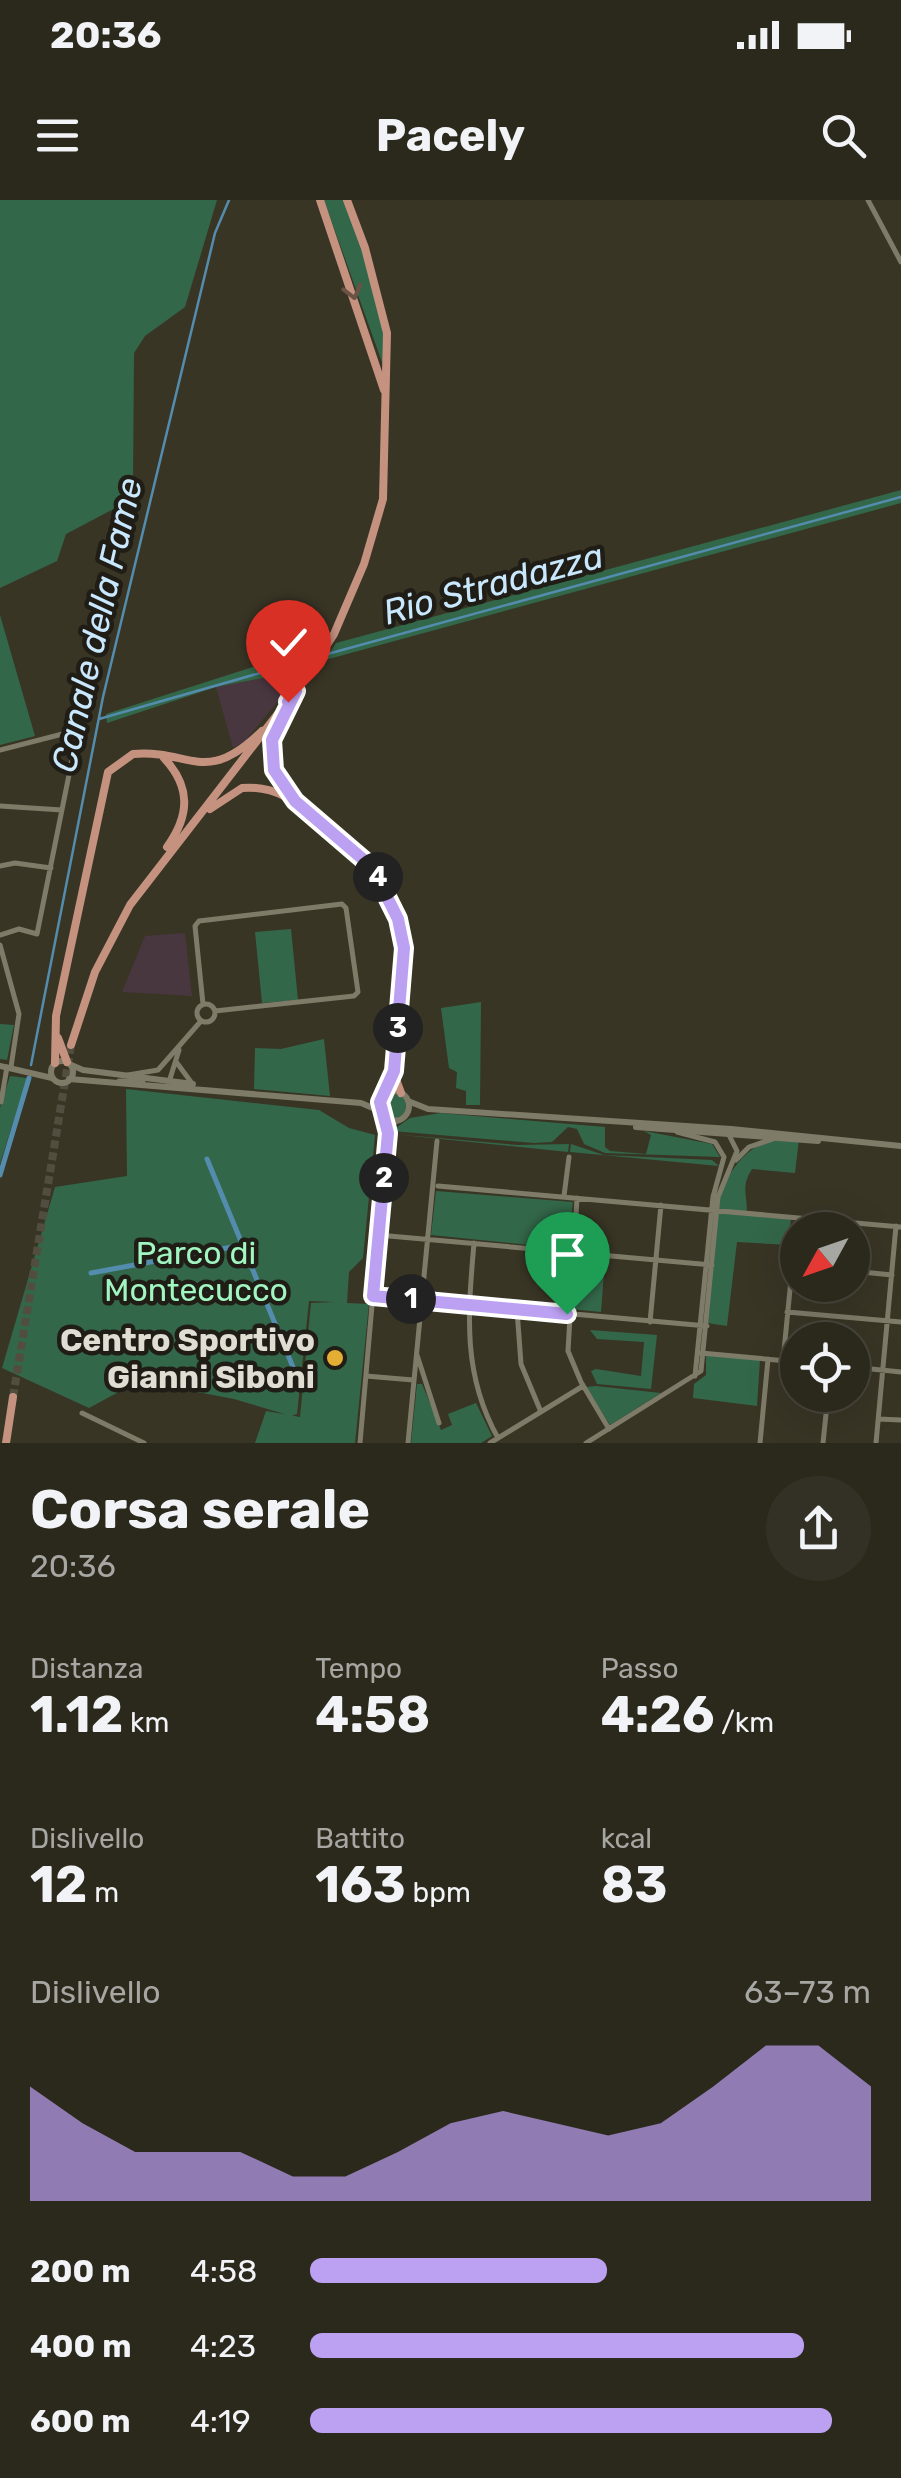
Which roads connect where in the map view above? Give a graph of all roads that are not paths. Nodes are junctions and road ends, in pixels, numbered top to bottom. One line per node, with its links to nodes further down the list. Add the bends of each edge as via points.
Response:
1 (320, 200): 5 (main road, one-way to 5)
2 (347, 200): 5 (main road, via 384,314)
3 (868, 200): 4 (street)
4 (901, 262)
5 (386, 410): 6 (main road, via 383,499 364,564 334,634)
6 (296, 691): 7 (main road); 10 (main road, via 271,750 277,778)
7 (282, 710): 9 (main road, via 225,758); 13 (main road)
8 (0, 750): 12 (street, via 78,730)
9 (164, 758): 16 (main road, via 182,780 186,806 178,832); 22 (main road, via 134,754 108,772)
10 (295, 801): 13 (main road, via 268,788 242,788); 30 (main road, via 372,867 398,919 404,965)
11 (0, 806): 12 (street)
12 (62, 810): 15 (street)
13 (179, 840): 16 (main road)
14 (0, 866): 15 (street)
15 (51, 868): 17 (street, via 37,934)
16 (141, 889): 24 (main road, via 95,972)
17 (0, 935)
18 (0, 945): 28 (street, via 19,1014)
19 (203, 1004): 20 (street); 20 (street, via 198,921 346,908 354,996); 21 (street, via 196,1012)
20 (215, 1011): 21 (street, via 210,1022)
21 (201, 1021): 23 (street)
22 (56, 1032): 26 (main road); 27 (main road)
23 (182, 1043): 25 (street); 31 (street, via 158,1070)
24 (71, 1045)
25 (176, 1060): 34 (street); 36 (street)
26 (68, 1063): 27 (main road); 31 (main road); 33 (main road)
27 (55, 1064): 29 (main road); 32 (main road)
28 (6, 1067): 29 (main road); 40 (street)
29 (38, 1071): 32 (main road)
30 (394, 1071): 38 (main road); 39 (main road)
31 (126, 1076): 34 (main road)
32 (54, 1079): 33 (main road)
33 (69, 1080): 35 (main road)
34 (171, 1080): 35 (street); 36 (main road)
35 (118, 1081): 37 (main road)
36 (193, 1084): 37 (main road)
37 (228, 1090): 41 (main road)
38 (385, 1095): 39 (main road); 41 (main road); 43 (main road)
39 (404, 1097): 42 (main road); 44 (main road)
40 (1, 1102)
41 (360, 1103): 43 (main road)
42 (428, 1109): 44 (main road); 46 (main road)
43 (382, 1114): 45 (main road); 49 (street)
44 (405, 1115): 45 (main road)
45 (397, 1120): 49 (street)
46 (605, 1123): 47 (main road); 48 (main road)
47 (684, 1126): 50 (street); 53 (main road)
48 (669, 1130): 50 (main road); 61 (street, via 720,1147)
49 (388, 1133): 65 (street)
50 (731, 1135): 51 (main road); 56 (street, via 737,1151)
51 (786, 1138): 53 (main road); 56 (street, via 759,1142)
52 (438, 1142): 66 (street)
53 (876, 1144): 54 (main road)
54 (901, 1146)
55 (569, 1156): 58 (street)
56 (730, 1166): 61 (street)
57 (438, 1186): 58 (street)
58 (564, 1196): 59 (street)
59 (577, 1198): 60 (street); 68 (street)
60 (661, 1205): 61 (street); 69 (street)
61 (715, 1210): 62 (street); 70 (street)
62 (780, 1216)
63 (870, 1224): 64 (street)
64 (899, 1227): 72 (street)
65 (378, 1235): 66 (street); 73 (street)
66 (428, 1239): 67 (street); 74 (street)
67 (474, 1243): 68 (street); 76 (street)
68 (572, 1252): 69 (street); 79 (street)
69 (656, 1260): 70 (street); 81 (street)
70 (709, 1265): 84 (street)
71 (870, 1273): 72 (street)
72 (892, 1275): 80 (street)
73 (373, 1296): 74 (street); 92 (street)
74 (421, 1300): 76 (street); 85 (street)
75 (789, 1302): 78 (street)
76 (469, 1305): 77 (street); 103 (street, via 471,1370)
77 (517, 1309): 79 (street); 96 (street, via 520,1364)
78 (787, 1312): 80 (street); 82 (street)
79 (567, 1314): 81 (street); 94 (street, via 568,1351)
80 (887, 1321): 83 (street); 90 (street)
81 (650, 1322): 84 (street)
82 (786, 1322)
83 (901, 1322)
84 (703, 1326): 86 (street)
85 (416, 1352): 93 (street); 101 (street)
86 (701, 1353): 87 (street); 102 (street, via 702,1371 694,1378)
87 (768, 1359): 88 (street); 110 (street)
88 (780, 1360)
89 (870, 1369): 90 (street)
90 (884, 1370): 91 (street); 99 (street)
91 (901, 1372)
92 (366, 1376): 93 (street); 106 (street)
93 (413, 1380): 107 (street)
94 (583, 1386): 96 (street); 102 (street)
95 (13, 1397): 104 (main road)
96 (541, 1412): 103 (street)
97 (826, 1412): 111 (street)
98 (82, 1413): 105 (street)
99 (878, 1418): 100 (street); 112 (street)
100 (901, 1420)
101 (439, 1423)
102 (609, 1429): 109 (street)
103 (498, 1438): 108 (street)
104 (6, 1443)
105 (144, 1443)
106 (360, 1443)
107 (408, 1443)
108 (490, 1443)
109 (586, 1443)
110 (760, 1443)
111 (822, 1443)
112 (876, 1443)

